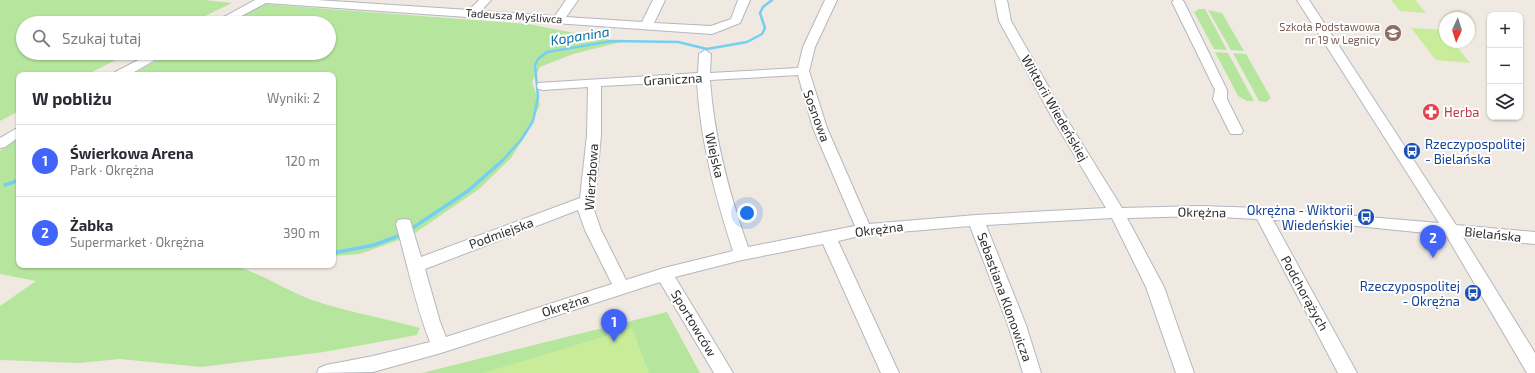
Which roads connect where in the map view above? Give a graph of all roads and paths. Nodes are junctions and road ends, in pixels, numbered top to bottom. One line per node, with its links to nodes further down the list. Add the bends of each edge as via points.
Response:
1 (265, 0): 11 (street, Tadeusza Myśliwca); 13 (street)
2 (393, 0): 11 (street)
3 (485, 0): 12 (street)
4 (572, 0): 14 (street)
5 (659, 0): 15 (street)
6 (744, 0): 15 (street, Tadeusza Myśliwca, via 736,21 712,30)
7 (831, 0): 18 (street, Sosnowa, via 809,48)
8 (1001, 0): 27 (street, Wiktorii Wiedeńskiej, via 1006,21 1061,121)
9 (1303, 0): 32 (street)
10 (1178, 2): 23 (street, via 1221,90 1220,99)
11 (384, 8): 12 (street, Tadeusza Myśliwca)
12 (474, 14): 14 (street, Tadeusza Myśliwca)
13 (233, 16)
14 (559, 19): 15 (street, Tadeusza Myśliwca)
15 (646, 26)
16 (705, 54): 20 (street, Wiejska)
17 (148, 60): 19 (street)
18 (803, 71): 20 (street, Graniczna); 31 (street, Sosnowa, via 820,128)
19 (125, 72)
20 (702, 77): 21 (street, Graniczna); 35 (street, Wiejska, via 710,136 729,215)
21 (595, 83): 22 (street, Graniczna); 26 (street, Wierzbowa, via 594,135)
22 (543, 86)
23 (1236, 131)
24 (16, 133): 25 (street)
25 (0, 144)
26 (587, 201): 36 (street, Podmiejska); 38 (street, Wierzbowa, via 586,210 593,230)
27 (1117, 212): 28 (street, Okrężna); 29 (street, Okrężna); 45 (street, Wiktorii Wiedeńskiej, via 1155,287)
28 (1261, 213): 32 (street, Okrężna); 46 (street, Podchorążych)
29 (976, 220): 31 (street, Okrężna); 44 (street, Sebastiana Klonowicza, via 1017,325)
30 (404, 224): 36 (street)
31 (864, 230): 33 (street, Okrężna)
32 (1450, 230): 34 (street, Bielańska); 40 (street)
33 (828, 236): 35 (street, Okrężna); 43 (street)
34 (1535, 238)
35 (742, 254): 37 (street, Okrężna)
36 (415, 266): 39 (street, via 430,322)
37 (664, 274): 38 (street, Okrężna); 42 (street, Sportowców)
38 (622, 286): 39 (street, Okrężna)
39 (441, 346): 41 (street, Okrężna)
40 (1535, 370)
41 (326, 373)
42 (724, 373)
43 (890, 373)
44 (1032, 373)
45 (1185, 373)
46 (1348, 373)

